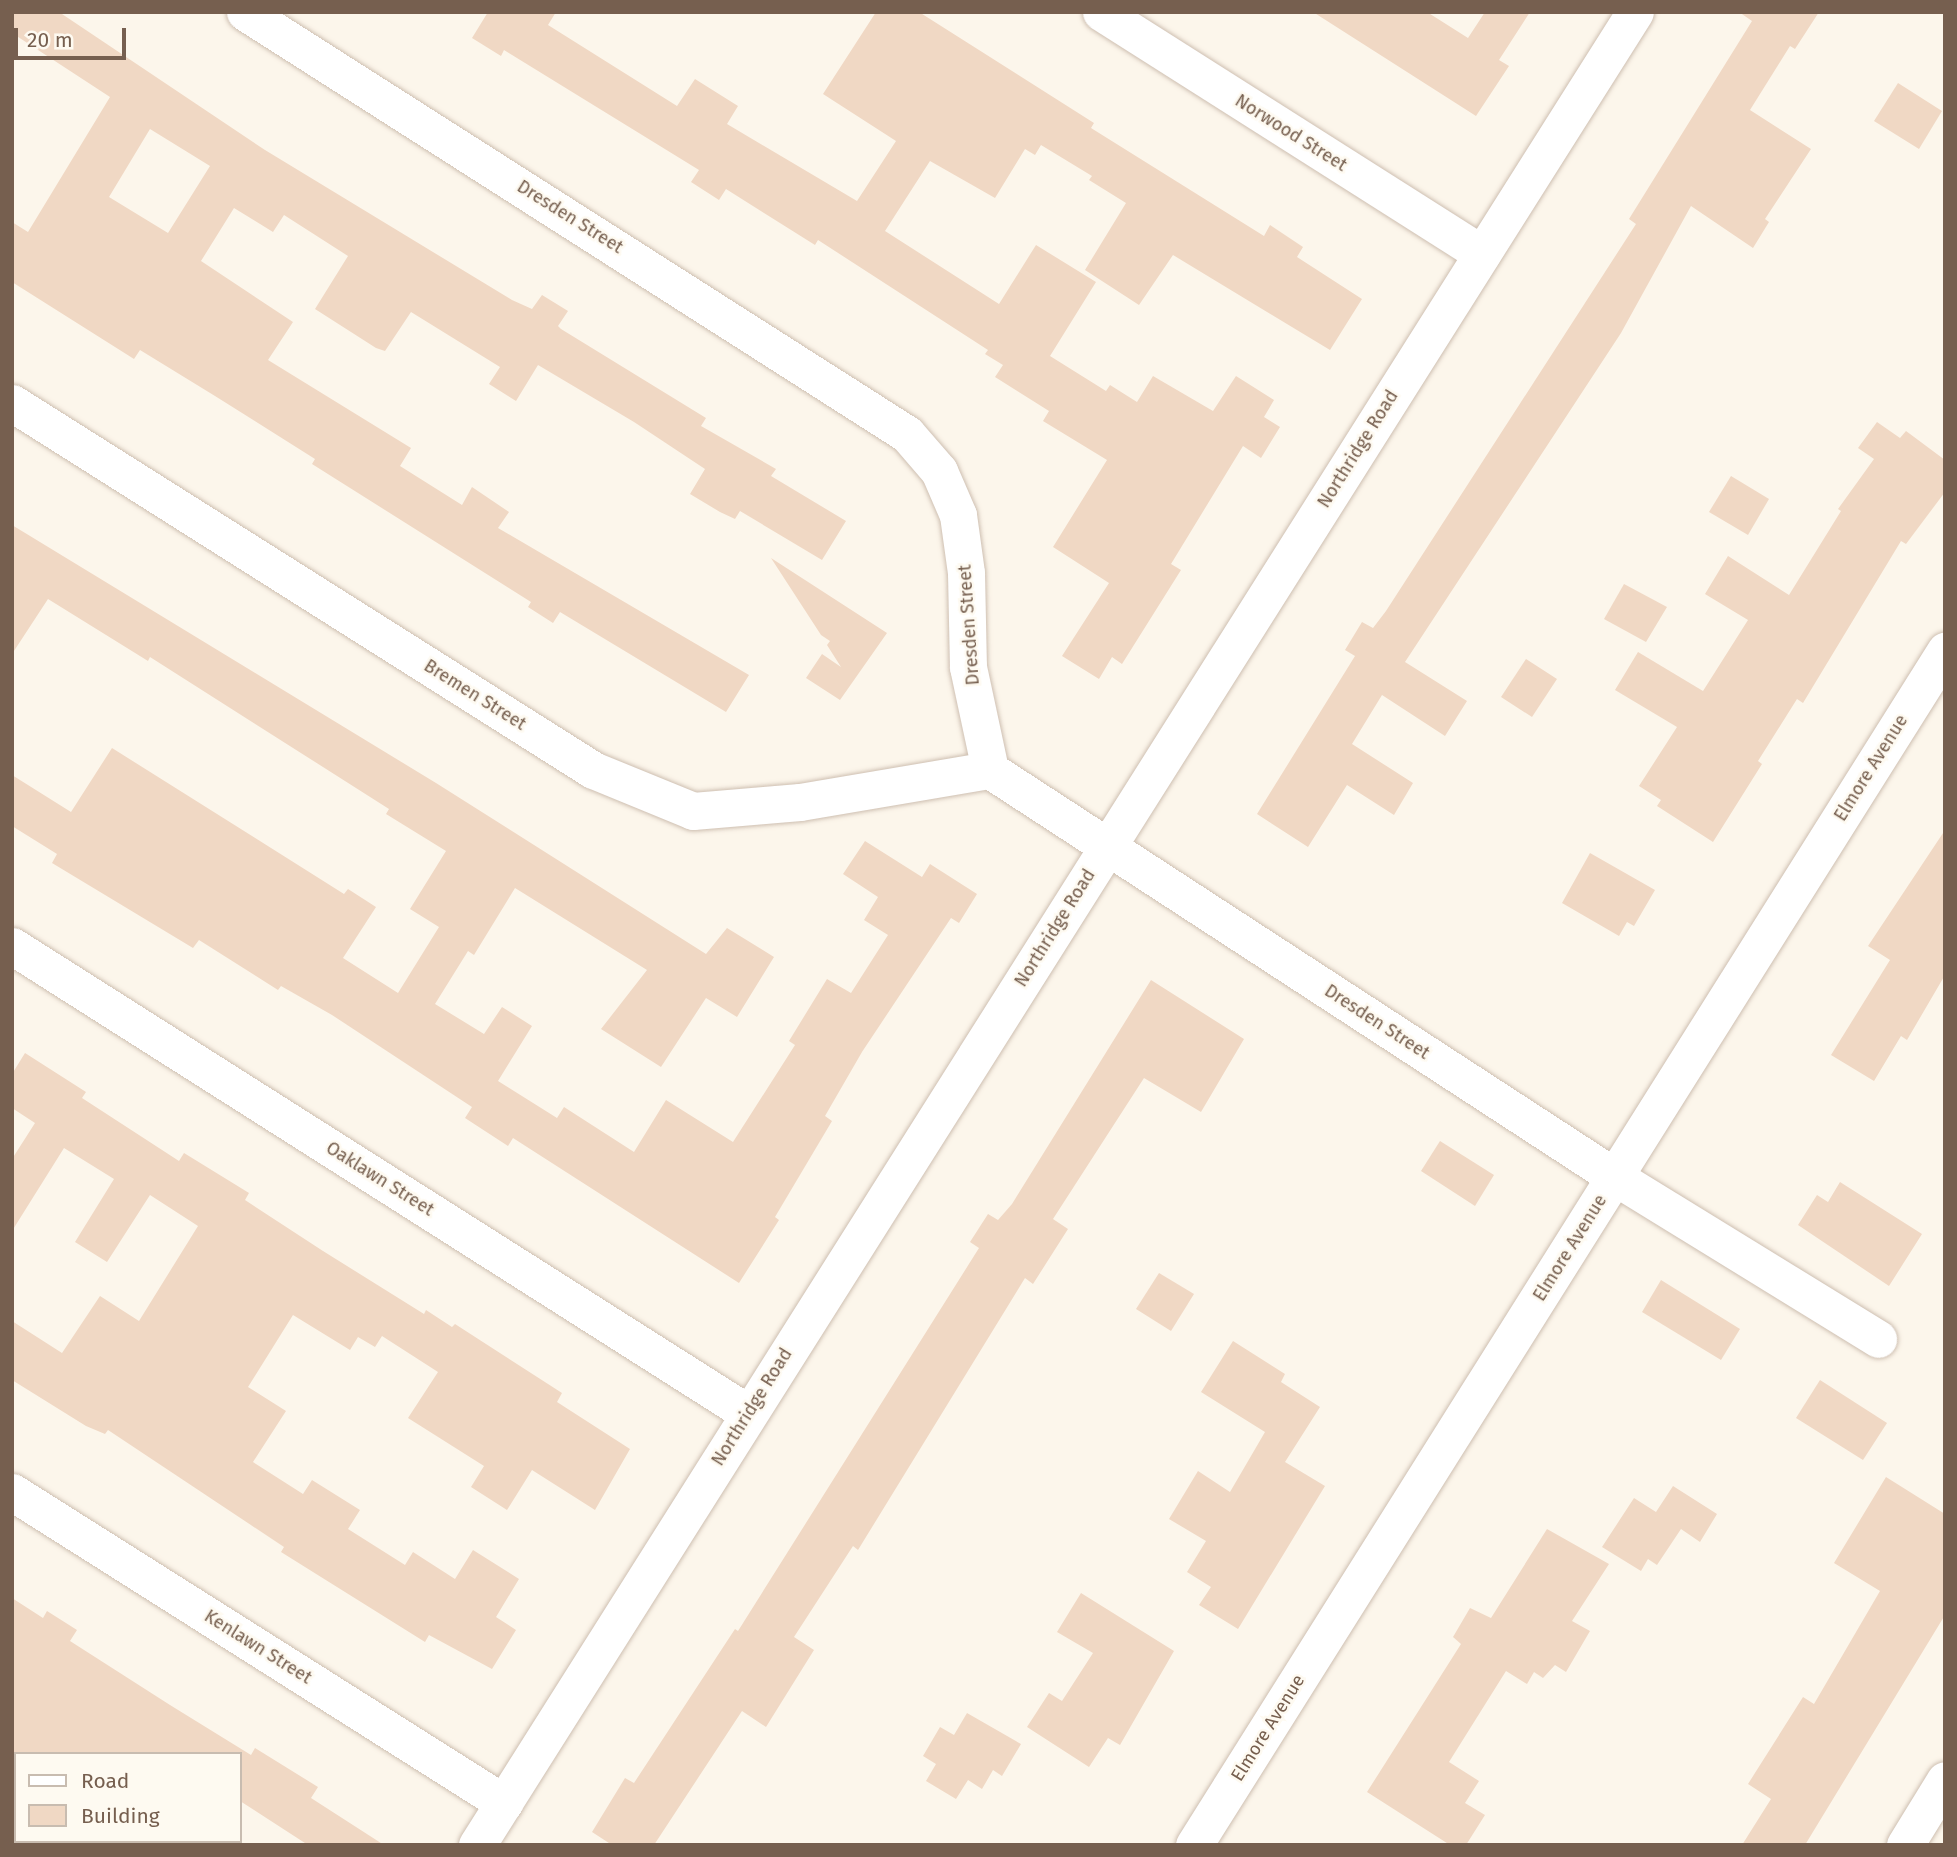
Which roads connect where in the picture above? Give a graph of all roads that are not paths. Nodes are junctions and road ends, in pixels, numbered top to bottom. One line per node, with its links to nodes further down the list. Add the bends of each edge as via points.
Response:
1 (246, 12): 7 (street, Dresden Street, via 907,434 939,471 958,515 967,573 968,667)
2 (1101, 12): 4 (street, Norwood Street)
3 (1635, 12): 4 (street, Northridge Road)
4 (1482, 254): 8 (street, Northridge Road)
5 (12, 403): 7 (street, Bremen Street, via 593,770 693,811 800,802)
6 (1945, 651): 10 (street, Elmore Avenue)
7 (990, 770): 8 (street, Dresden Street)
8 (1107, 847): 10 (street, Dresden Street); 12 (street, Northridge Road)
9 (12, 946): 12 (street, Oaklawn Street)
10 (1615, 1177): 11 (street, Dresden Street); 17 (street, Elmore Avenue)
11 (1878, 1339)
12 (748, 1413): 15 (street, Northridge Road)
13 (12, 1492): 15 (street, Kenlawn Street)
14 (1945, 1780): 18 (street)
15 (504, 1803): 16 (street, Northridge Road)
16 (477, 1845)
17 (1194, 1845)
18 (1905, 1845)

